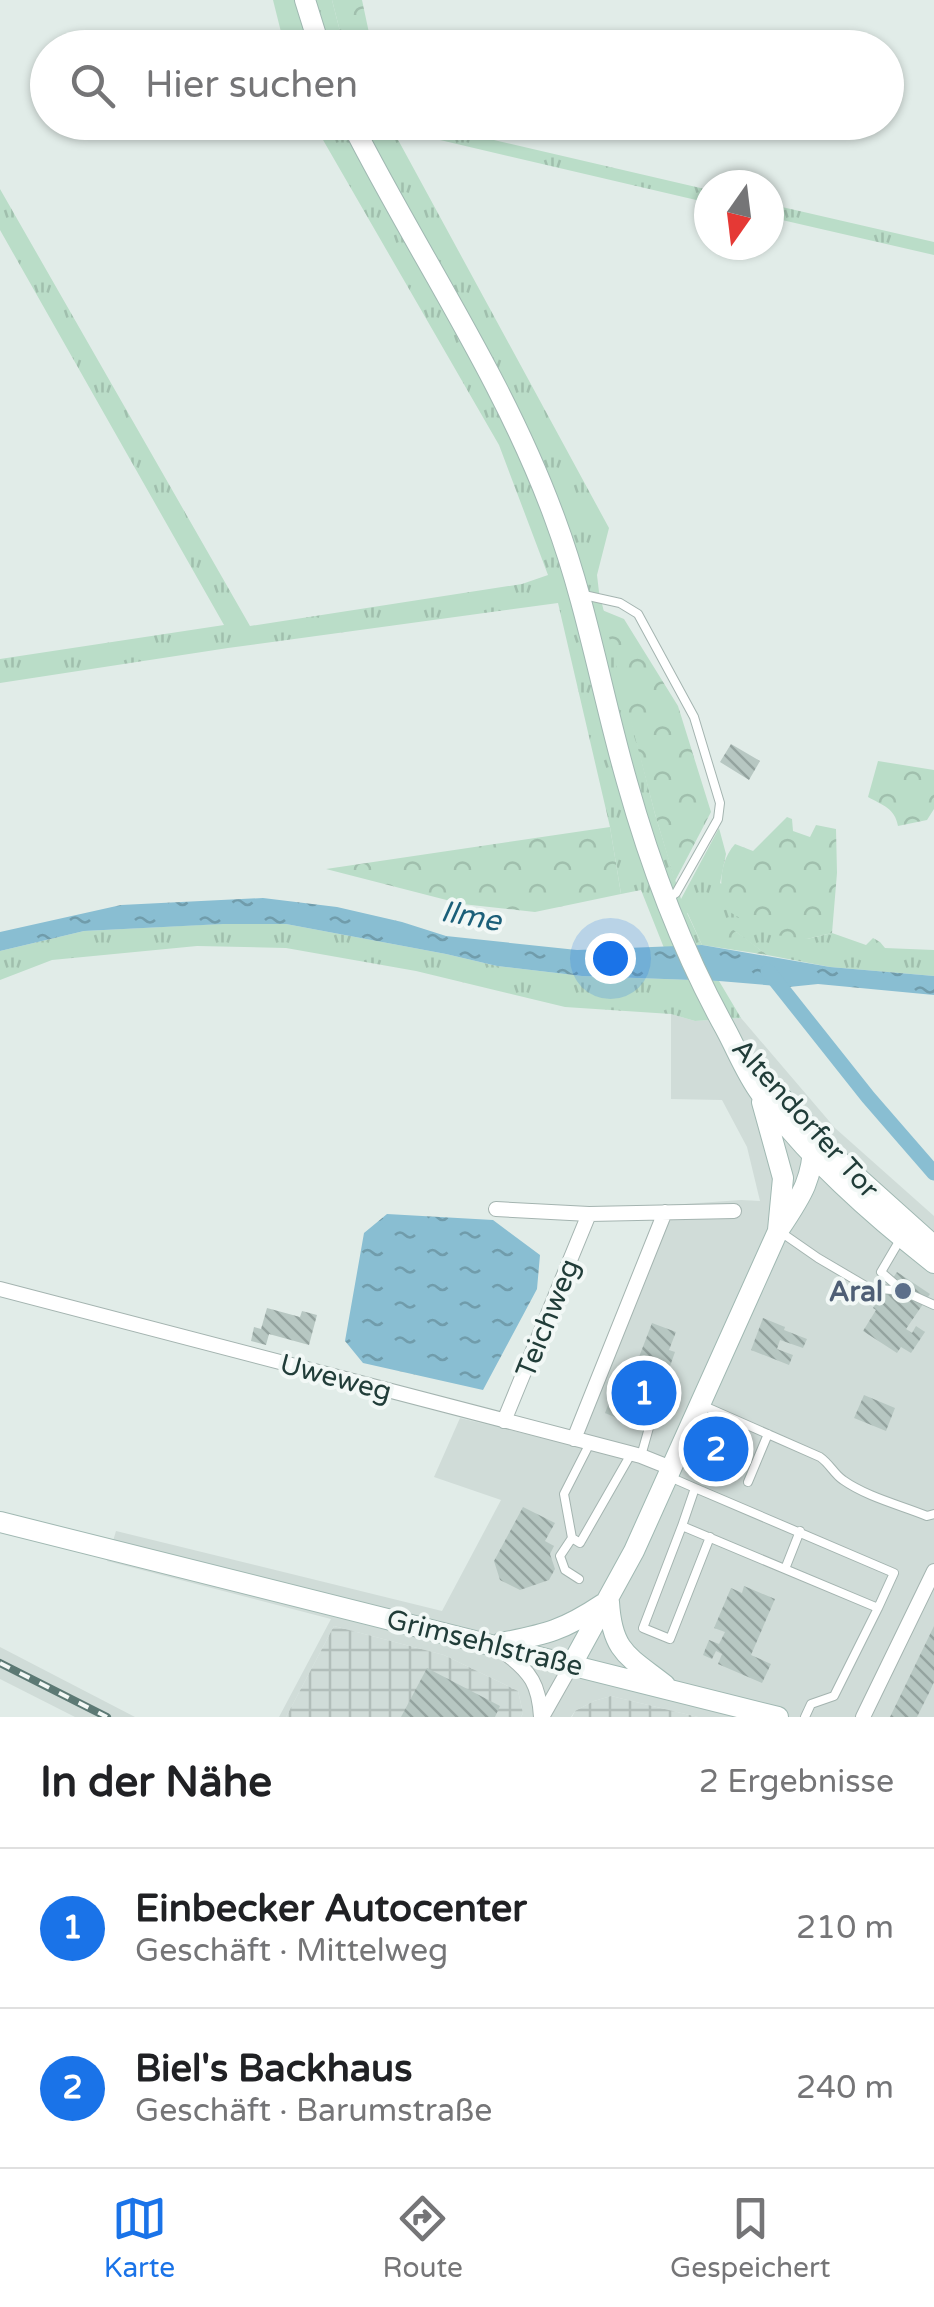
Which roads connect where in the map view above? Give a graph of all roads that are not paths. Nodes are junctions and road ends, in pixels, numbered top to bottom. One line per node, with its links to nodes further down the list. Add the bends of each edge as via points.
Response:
1 (305, 0): 2 (main road)
2 (314, 30)
3 (361, 140): 4 (main road, via 497,386 533,462)
4 (579, 594): 5 (main road); 5 (lane, via 638,614 694,717 720,803 718,819)
5 (668, 910): 6 (main road)
6 (720, 1020): 7 (main road, Altendorfer Tor); 8 (main road, Altendorfer Tor)
7 (759, 1091): 8 (main road, Altendorfer Tor); 9 (main road)
8 (814, 1145): 9 (main road); 10 (main road, Altendorfer Tor); 11 (main road); 18 (main road, Altendorfer Tor)
9 (783, 1178): 16 (main road)
10 (849, 1192): 11 (main road); 17 (main road, Altendorfer Tor)
11 (802, 1196): 16 (main road)
12 (496, 1209): 15 (street)
13 (734, 1211): 14 (street)
14 (665, 1212): 15 (street); 27 (street)
15 (590, 1214): 25 (street, Teichweg)
16 (778, 1230): 21 (lane, via 869,1288); 24 (main road)
17 (902, 1238): 19 (main road, Altendorfer Tor); 21 (lane, via 881,1272)
18 (934, 1246)
19 (934, 1262)
20 (0, 1289): 25 (street, Uweweg)
21 (903, 1291): 22 (lane)
22 (934, 1305)
23 (663, 1378): 29 (lane)
24 (700, 1404): 26 (lane); 30 (main road)
25 (504, 1421): 27 (street, Uweweg)
26 (768, 1434): 31 (lane); 33 (lane, via 820,1457 850,1485)
27 (574, 1439): 28 (street, Uweweg)
28 (590, 1443): 29 (street, Uweweg); 38 (lane, via 564,1494)
29 (636, 1455): 30 (street, Uweweg); 38 (lane, via 580,1543)
30 (670, 1472): 32 (lane); 42 (main road)
31 (748, 1482)
32 (695, 1488): 35 (lane); 36 (lane)
33 (934, 1514)
34 (0, 1522): 44 (main road, Grimsehlstraße)
35 (682, 1526): 37 (lane); 37 (lane, via 643,1628 670,1639)
36 (800, 1532): 39 (lane); 43 (lane, via 894,1573)
37 (710, 1537): 39 (lane)
38 (572, 1538): 41 (lane, via 560,1556)
39 (785, 1569): 43 (lane)
40 (934, 1572): 50 (street)
41 (578, 1578)
42 (609, 1600): 44 (main road, via 563,1628); 45 (main road); 46 (main road, via 616,1642)
43 (878, 1608): 49 (lane, via 834,1696 812,1704)
44 (493, 1644): 45 (main road, Grimsehlstraße); 47 (street, via 525,1668)
45 (572, 1664): 46 (main road, Grimsehlstraße); 47 (street)
46 (670, 1689): 48 (main road, Grimsehlstraße)
47 (541, 1717)
48 (778, 1717)
49 (805, 1717)
50 (863, 1717)

